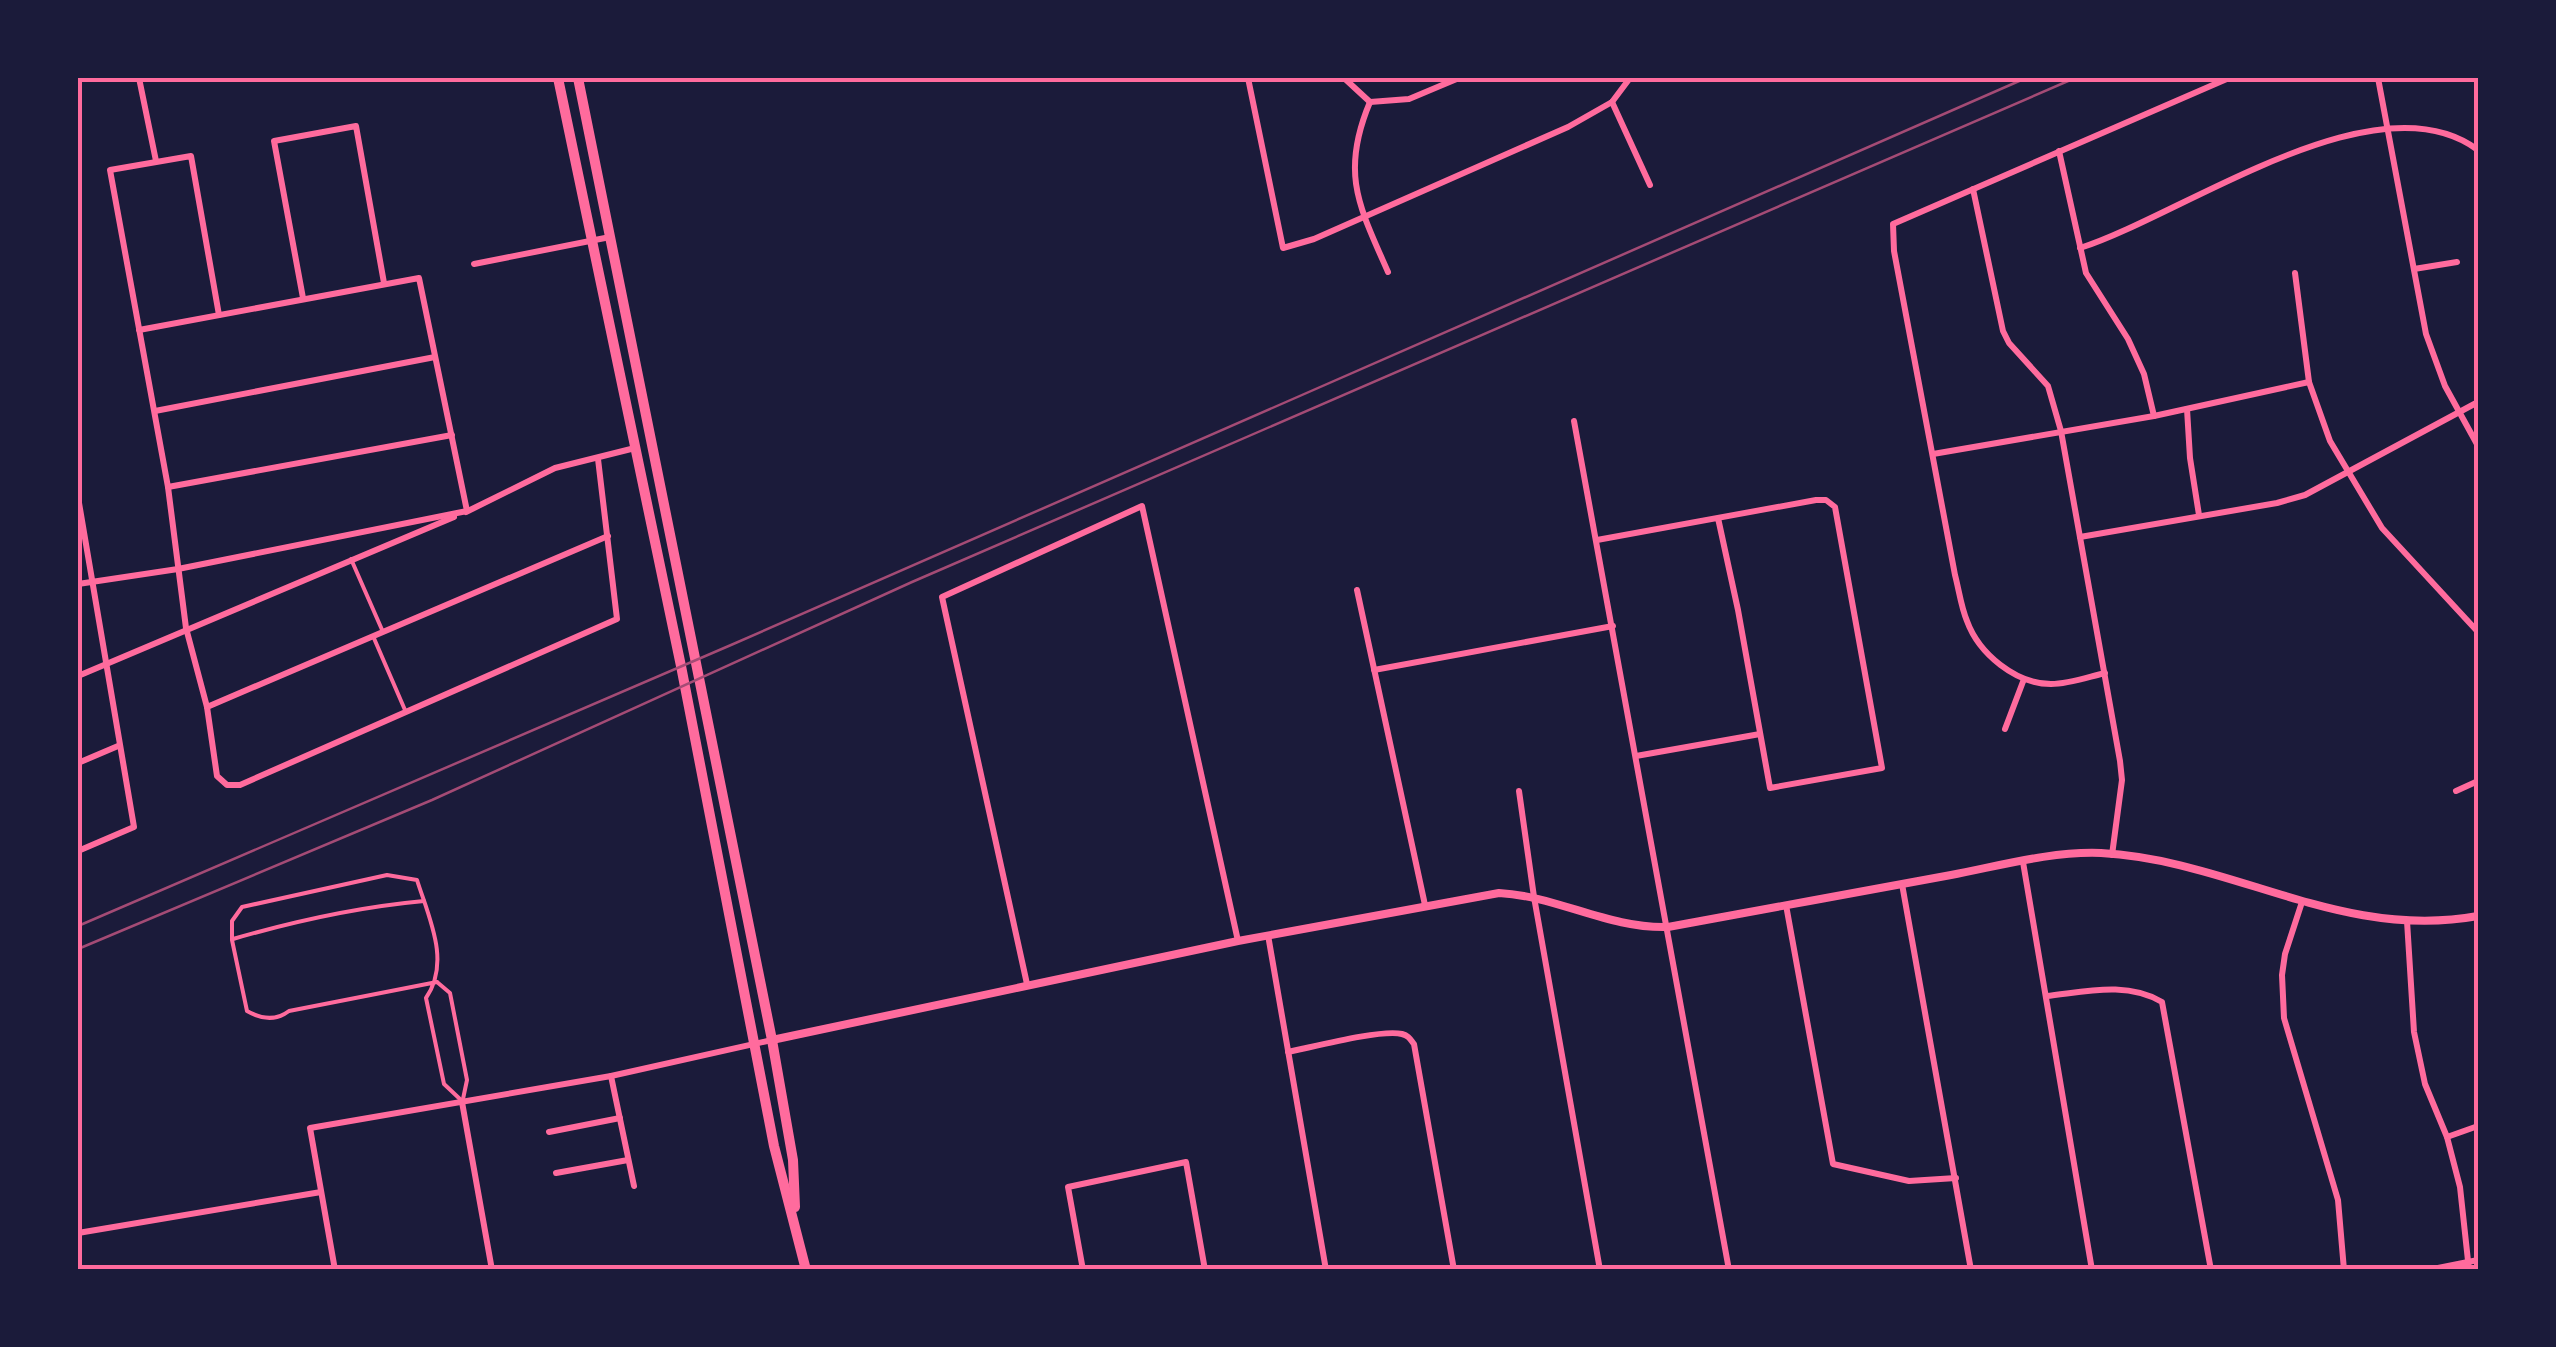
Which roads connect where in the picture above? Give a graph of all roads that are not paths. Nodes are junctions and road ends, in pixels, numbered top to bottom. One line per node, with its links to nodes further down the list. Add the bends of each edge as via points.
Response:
1 (139, 78): 15 (street)
2 (558, 78): 20 (main road)
3 (578, 78): 19 (main road)
4 (1248, 78): 18 (street, via 1283,248)
5 (1344, 78): 10 (street)
6 (1459, 78): 10 (street, via 1409,100)
7 (1630, 78): 11 (street)
8 (2230, 78): 14 (street)
9 (2378, 78): 12 (street)
10 (1370, 102): 18 (street, via 1353,155)
11 (1612, 102): 16 (street); 18 (street)
12 (2387, 129): 13 (street, via 2438,130); 21 (street, via 2284,155); 24 (street)
13 (2478, 150)
14 (2059, 151): 17 (street); 21 (street)
15 (156, 161): 29 (street, via 192,156); 30 (street, via 110,170)
16 (1650, 185)
17 (1973, 189): 39 (street, via 2003,331 2048,386); 43 (street, via 1892,224)
18 (1363, 216): 25 (street)
19 (611, 236): 20 (street); 45 (main road)
20 (594, 240): 23 (street); 42 (main road)
21 (2080, 248): 37 (street, via 2086,274 2144,374)
22 (2458, 262): 24 (street)
23 (474, 264)
24 (2414, 269): 36 (street, via 2426,334)
25 (1388, 272)
26 (2296, 272): 32 (street)
27 (384, 283): 28 (street); 28 (street, via 356,126 274,140); 31 (street, via 419,278)
28 (303, 298): 29 (street)
29 (219, 314): 30 (street)
30 (139, 330): 35 (street)
31 (435, 357): 35 (street); 40 (street)
32 (2309, 382): 34 (street); 46 (street)
33 (2478, 402): 36 (street)
34 (2187, 409): 37 (street); 50 (street)
35 (154, 411): 47 (street)
36 (2460, 413): 41 (street); 46 (street)
37 (2154, 416): 39 (street)
38 (1574, 421): 54 (street)
39 (2061, 431): 43 (street); 53 (street)
40 (452, 435): 47 (street); 49 (street)
41 (2478, 446)
42 (636, 447): 44 (street); 45 (main road); 99 (main road)
43 (1934, 454): 69 (street, via 1968,625 1990,655)
44 (598, 459): 49 (street, via 555,468); 52 (street)
45 (656, 464): 98 (main road)
46 (2348, 472): 50 (street, via 2305,495); 63 (street, via 2382,528)
47 (168, 487): 56 (street)
48 (78, 498): 57 (street)
49 (467, 512): 55 (street); 56 (street)
50 (2199, 515): 53 (street)
51 (1718, 518): 54 (street); 73 (street); 73 (street, via 1816,500 1834,507 1882,768 1770,788)
52 (608, 536): 62 (street); 71 (street, via 617,618)
53 (2080, 537): 67 (street)
54 (1597, 540): 60 (street)
55 (351, 560): 61 (street); 62 (lane)
56 (178, 569): 57 (street); 61 (street)
57 (90, 580): 58 (street); 65 (street)
58 (78, 584)
59 (1357, 590): 66 (street)
60 (1612, 626): 66 (street); 75 (street)
61 (186, 628): 65 (street); 70 (street)
62 (383, 632): 64 (street)
63 (2478, 632)
64 (373, 636): 70 (street); 71 (lane)
65 (108, 664): 68 (street); 74 (street)
66 (1374, 670): 87 (street)
67 (2105, 673): 69 (street, via 2051,684); 81 (street, via 2122,780)
68 (78, 676)
69 (2024, 679): 72 (street)
70 (207, 707): 71 (street, via 217,774 226,785 240,785)
71 (406, 712)
72 (2005, 729)
73 (1760, 734): 75 (street)
74 (118, 746): 76 (street); 80 (street, via 134,827)
75 (1636, 756): 91 (street)
76 (78, 763)
77 (2478, 781): 79 (street)
78 (1519, 791): 84 (street)
79 (2456, 791)
80 (78, 850)
81 (2112, 854): 82 (street); 86 (street)
82 (2022, 862): 83 (street); 97 (street)
83 (1902, 884): 88 (street); 109 (street)
84 (1534, 897): 87 (street, via 1499,893); 91 (street, via 1628,925); 123 (street)
85 (424, 901): 93 (lane, via 279,925); 93 (lane, via 417,880 387,875 242,907 232,920); 95 (lane, via 440,966)
86 (2302, 902): 90 (street); 128 (street, via 2284,965 2284,1018 2335,1189)
87 (1425, 905): 92 (street)
88 (1786, 906): 91 (street); 109 (street, via 1833,1164 1908,1181)
89 (2478, 916): 90 (street)
90 (2408, 922): 106 (street, via 2416,1046)
91 (1668, 927): 124 (street)
92 (1268, 935): 94 (street); 100 (street)
93 (232, 940): 95 (lane, via 247,1011 258,1017)
94 (1238, 941): 96 (street); 96 (street, via 1142,506 942,597)
95 (437, 982): 102 (lane, via 450,994 467,1080); 102 (lane, via 426,998 444,1084)
96 (1026, 984): 98 (street)
97 (2046, 996): 126 (street); 127 (street, via 2110,989 2162,1002)
98 (772, 1040): 99 (street); 112 (main road, via 793,1160)
99 (755, 1044): 101 (street); 112 (main road)
100 (1288, 1052): 121 (street); 122 (street, via 1380,1036 1410,1038)
101 (611, 1076): 102 (street); 103 (street)
102 (462, 1102): 111 (street, via 310,1128); 117 (street)
103 (620, 1118): 105 (street); 107 (street)
104 (2478, 1126): 106 (street)
105 (549, 1132)
106 (2446, 1138): 115 (street, via 2460,1186)
107 (628, 1160): 108 (street); 110 (street)
108 (556, 1173)
109 (1956, 1178): 125 (street)
110 (634, 1186)
111 (321, 1192): 113 (street); 116 (street)
112 (796, 1223): 118 (main road)
113 (78, 1233)
114 (2478, 1260): 115 (street)
115 (2468, 1266): 129 (street)
116 (335, 1270)
117 (492, 1270)
118 (806, 1270)
119 (1083, 1270): 120 (street, via 1068,1186 1186,1162)
120 (1206, 1270)
121 (1326, 1270)
122 (1454, 1270)
123 (1600, 1270)
124 (1730, 1270)
125 (1971, 1270)
126 (2092, 1270)
127 (2212, 1270)
128 (2344, 1270)
129 (2428, 1270)

